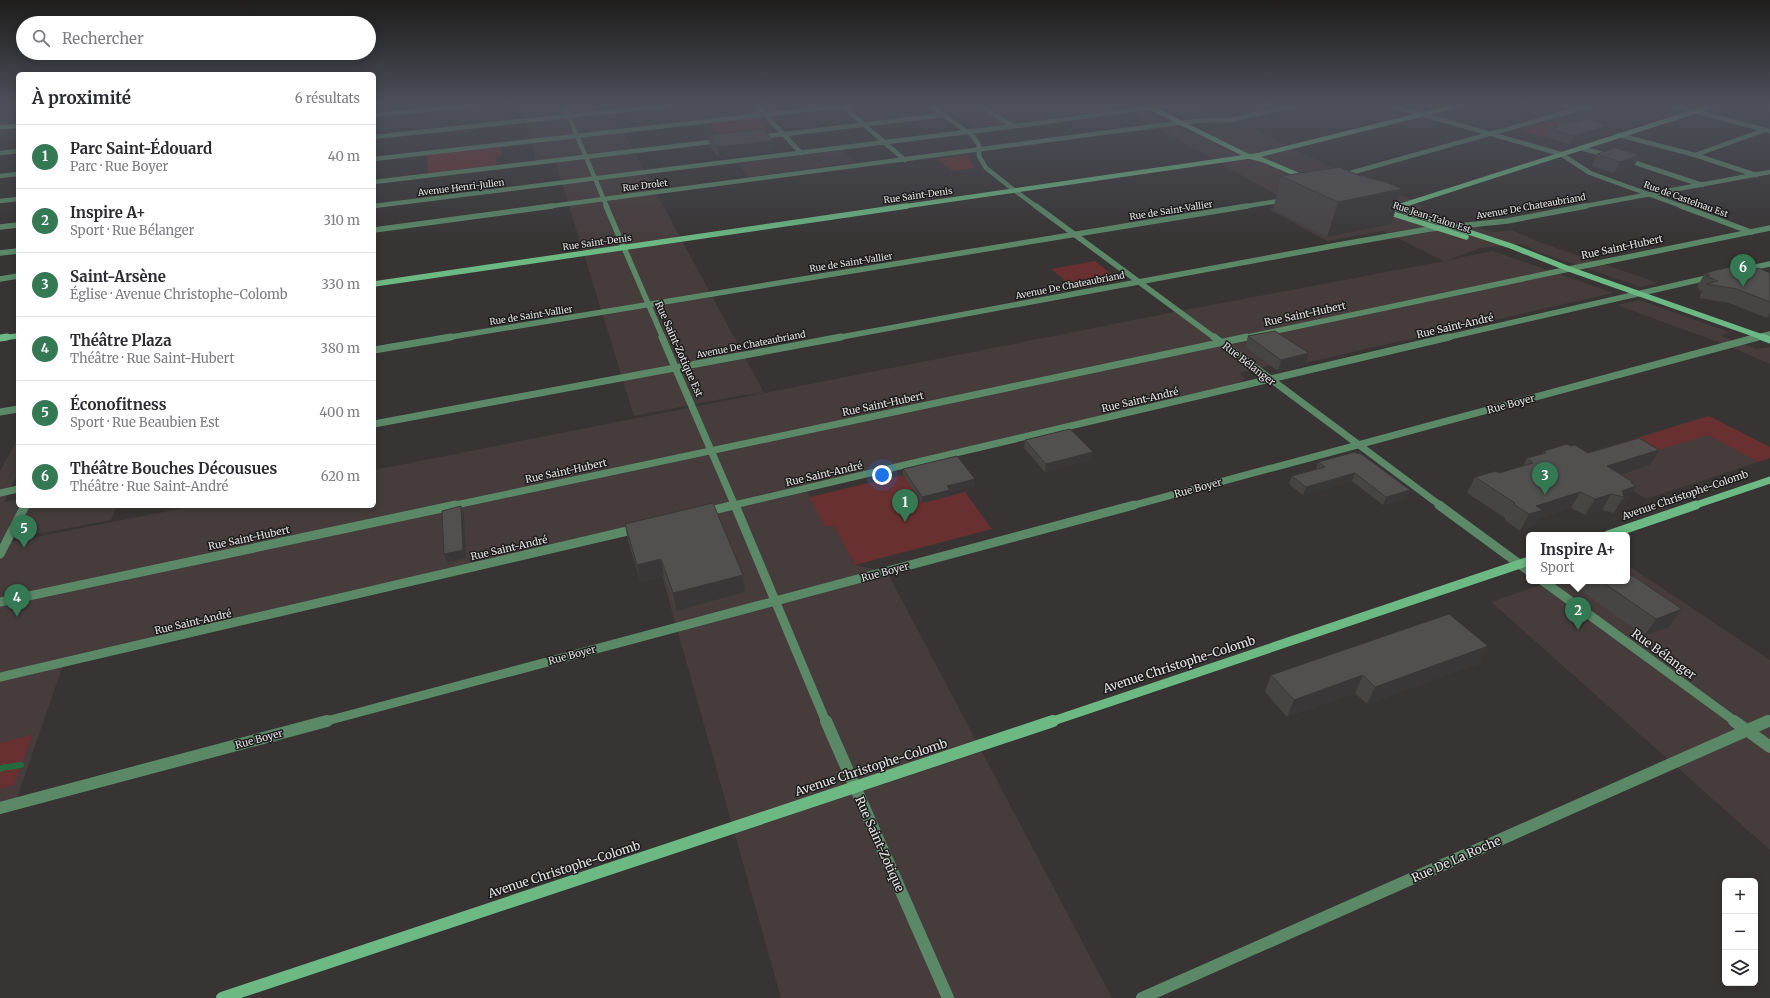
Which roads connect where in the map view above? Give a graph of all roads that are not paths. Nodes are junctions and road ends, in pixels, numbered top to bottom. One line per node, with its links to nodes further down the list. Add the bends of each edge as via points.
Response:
1 (13, 152): 17 (street)
2 (440, 152): 23 (street)
3 (584, 152): 22 (street, Rue Saint-Zotique Est)
4 (632, 152): 22 (street)
5 (812, 152): 18 (street, Avenue Henri-Julien)
6 (895, 152): 24 (street)
7 (967, 152): 24 (street, Rue Drolet)
8 (979, 152): 37 (street, Rue Bélanger, via 986,168)
9 (1239, 152): 21 (main road)
10 (1273, 152): 21 (main road, Rue Saint-Denis)
11 (1427, 152): 30 (street)
12 (1552, 152): 19 (street, Rue de Castelnau Est)
13 (1569, 152): 19 (main road)
14 (1593, 152): 36 (street)
15 (1682, 152): 20 (street)
16 (1705, 152): 20 (street)
17 (0, 153)
18 (801, 153): 31 (street, Avenue Henri-Julien)
19 (1561, 154): 38 (street, Rue de Castelnau Est, via 1588,172); 45 (main road)
20 (1695, 155): 28 (street)
21 (1248, 156): 25 (main road); 33 (main road); 37 (main road, Rue Saint-Denis)
22 (586, 157): 31 (street, Rue Saint-Zotique Est); 34 (street)
23 (376, 159)
24 (904, 160): 40 (street, Rue Drolet)
25 (1276, 172)
26 (1770, 172): 28 (street, Avenue De Chateaubriand)
27 (16, 174): 29 (street)
28 (1756, 175): 36 (street, Avenue De Chateaubriand)
29 (0, 176)
30 (1336, 177)
31 (595, 179): 40 (street, Rue Saint-Zotique Est); 44 (street, Avenue Henri-Julien)
32 (1292, 179): 35 (main road)
33 (1311, 180)
34 (376, 182)
35 (1302, 183)
36 (1702, 185): 38 (street, Avenue De Chateaubriand)
37 (1014, 190): 54 (street, Rue Bélanger); 55 (main road, Rue Saint-Denis)
38 (1650, 195): 49 (street, Avenue De Chateaubriand, via 1500,222); 53 (street, Rue de Castelnau Est)
39 (16, 199): 42 (street)
40 (604, 199): 52 (street, Rue Drolet); 55 (street, Rue Saint-Zotique Est)
41 (1291, 200): 54 (street, Rue de Saint-Vallier)
42 (0, 201)
43 (1378, 203): 45 (main road, Rue Jean-Talon Est)
44 (376, 206)
45 (1395, 208): 49 (main road, Rue Jean-Talon Est)
46 (1381, 210): 50 (main road, Rue Jean-Talon Est)
47 (16, 225): 48 (street)
48 (0, 227)
49 (1454, 227): 50 (street, Avenue De Chateaubriand); 59 (main road, Rue Jean-Talon Est, via 1511,246)
50 (1438, 228): 59 (main road, Rue Jean-Talon Est); 64 (street, Avenue De Chateaubriand)
51 (1770, 228): 53 (street, Rue Saint-Hubert)
52 (376, 230)
53 (1751, 232): 59 (street, Rue Saint-Hubert)
54 (1075, 235): 64 (street, Rue Bélanger); 67 (street, Rue de Saint-Vallier)
55 (623, 247): 65 (main road, Rue Saint-Denis); 67 (street, Rue Saint-Zotique Est)
56 (16, 251): 57 (street)
57 (0, 253)
58 (1770, 264): 60 (street)
59 (1568, 270): 66 (main road, Rue Jean-Talon Est); 73 (street, Rue Saint-Hubert)
60 (1736, 272)
61 (16, 276): 63 (street)
62 (1717, 276): 66 (street, Rue Saint-André)
63 (0, 279)
64 (1139, 282): 73 (street, Rue Bélanger); 75 (street, Avenue De Chateaubriand)
65 (376, 284)
66 (1639, 294): 70 (main road, Rue Jean-Talon Est); 76 (street, Rue Saint-André)
67 (647, 305): 74 (street, Rue de Saint-Vallier); 75 (street, Rue Saint-Zotique Est)
68 (1770, 334): 70 (street, Rue Boyer)
69 (16, 336): 71 (main road)
70 (1761, 336): 72 (main road, Rue Jean-Talon Est); 80 (street, Rue Boyer)
71 (0, 338)
72 (1770, 340)
73 (1222, 343): 76 (street, Rue Bélanger); 81 (street, Rue Saint-Hubert)
74 (376, 350)
75 (675, 368): 79 (street, Avenue De Chateaubriand); 81 (street, Rue Saint-Zotique Est)
76 (1268, 379): 80 (street, Rue Bélanger); 85 (street, Rue Saint-André)
77 (16, 409): 78 (street)
78 (0, 412)
79 (376, 424)
80 (1358, 446): 92 (street, Rue Bélanger); 95 (street, Rue Boyer)
81 (711, 451): 85 (street, Rue Saint-Zotique Est); 96 (street, Rue Saint-Hubert)
82 (1770, 480): 89 (main road, Avenue Christophe-Colomb)
83 (16, 490): 84 (street)
84 (0, 493)
85 (734, 506): 87 (street, Rue Saint-André); 95 (street, Rue Saint-Zotique Est)
86 (24, 508): 90 (street)
87 (697, 514)
88 (643, 527): 97 (street, Rue Saint-André)
89 (1617, 532)
90 (0, 554)
91 (1526, 561): 92 (main road, Avenue Christophe-Colomb)
92 (1519, 564): 93 (street, Rue Bélanger); 101 (main road, Avenue Christophe-Colomb)
93 (1526, 569)
94 (1547, 584): 99 (street, Rue Bélanger)
95 (775, 601): 101 (street, Rue Saint-Zotique); 102 (street, Rue Boyer)
96 (0, 602)
97 (0, 677)
98 (1770, 720): 99 (street, Rue De La Roche)
99 (1747, 730): 100 (street, Rue Bélanger); 105 (street, Rue De La Roche)
100 (1770, 747)
101 (854, 787): 103 (main road, Avenue Christophe-Colomb); 104 (street, Rue Saint-Zotique)
102 (0, 808)
103 (222, 998)
104 (948, 998)
105 (1142, 998)

